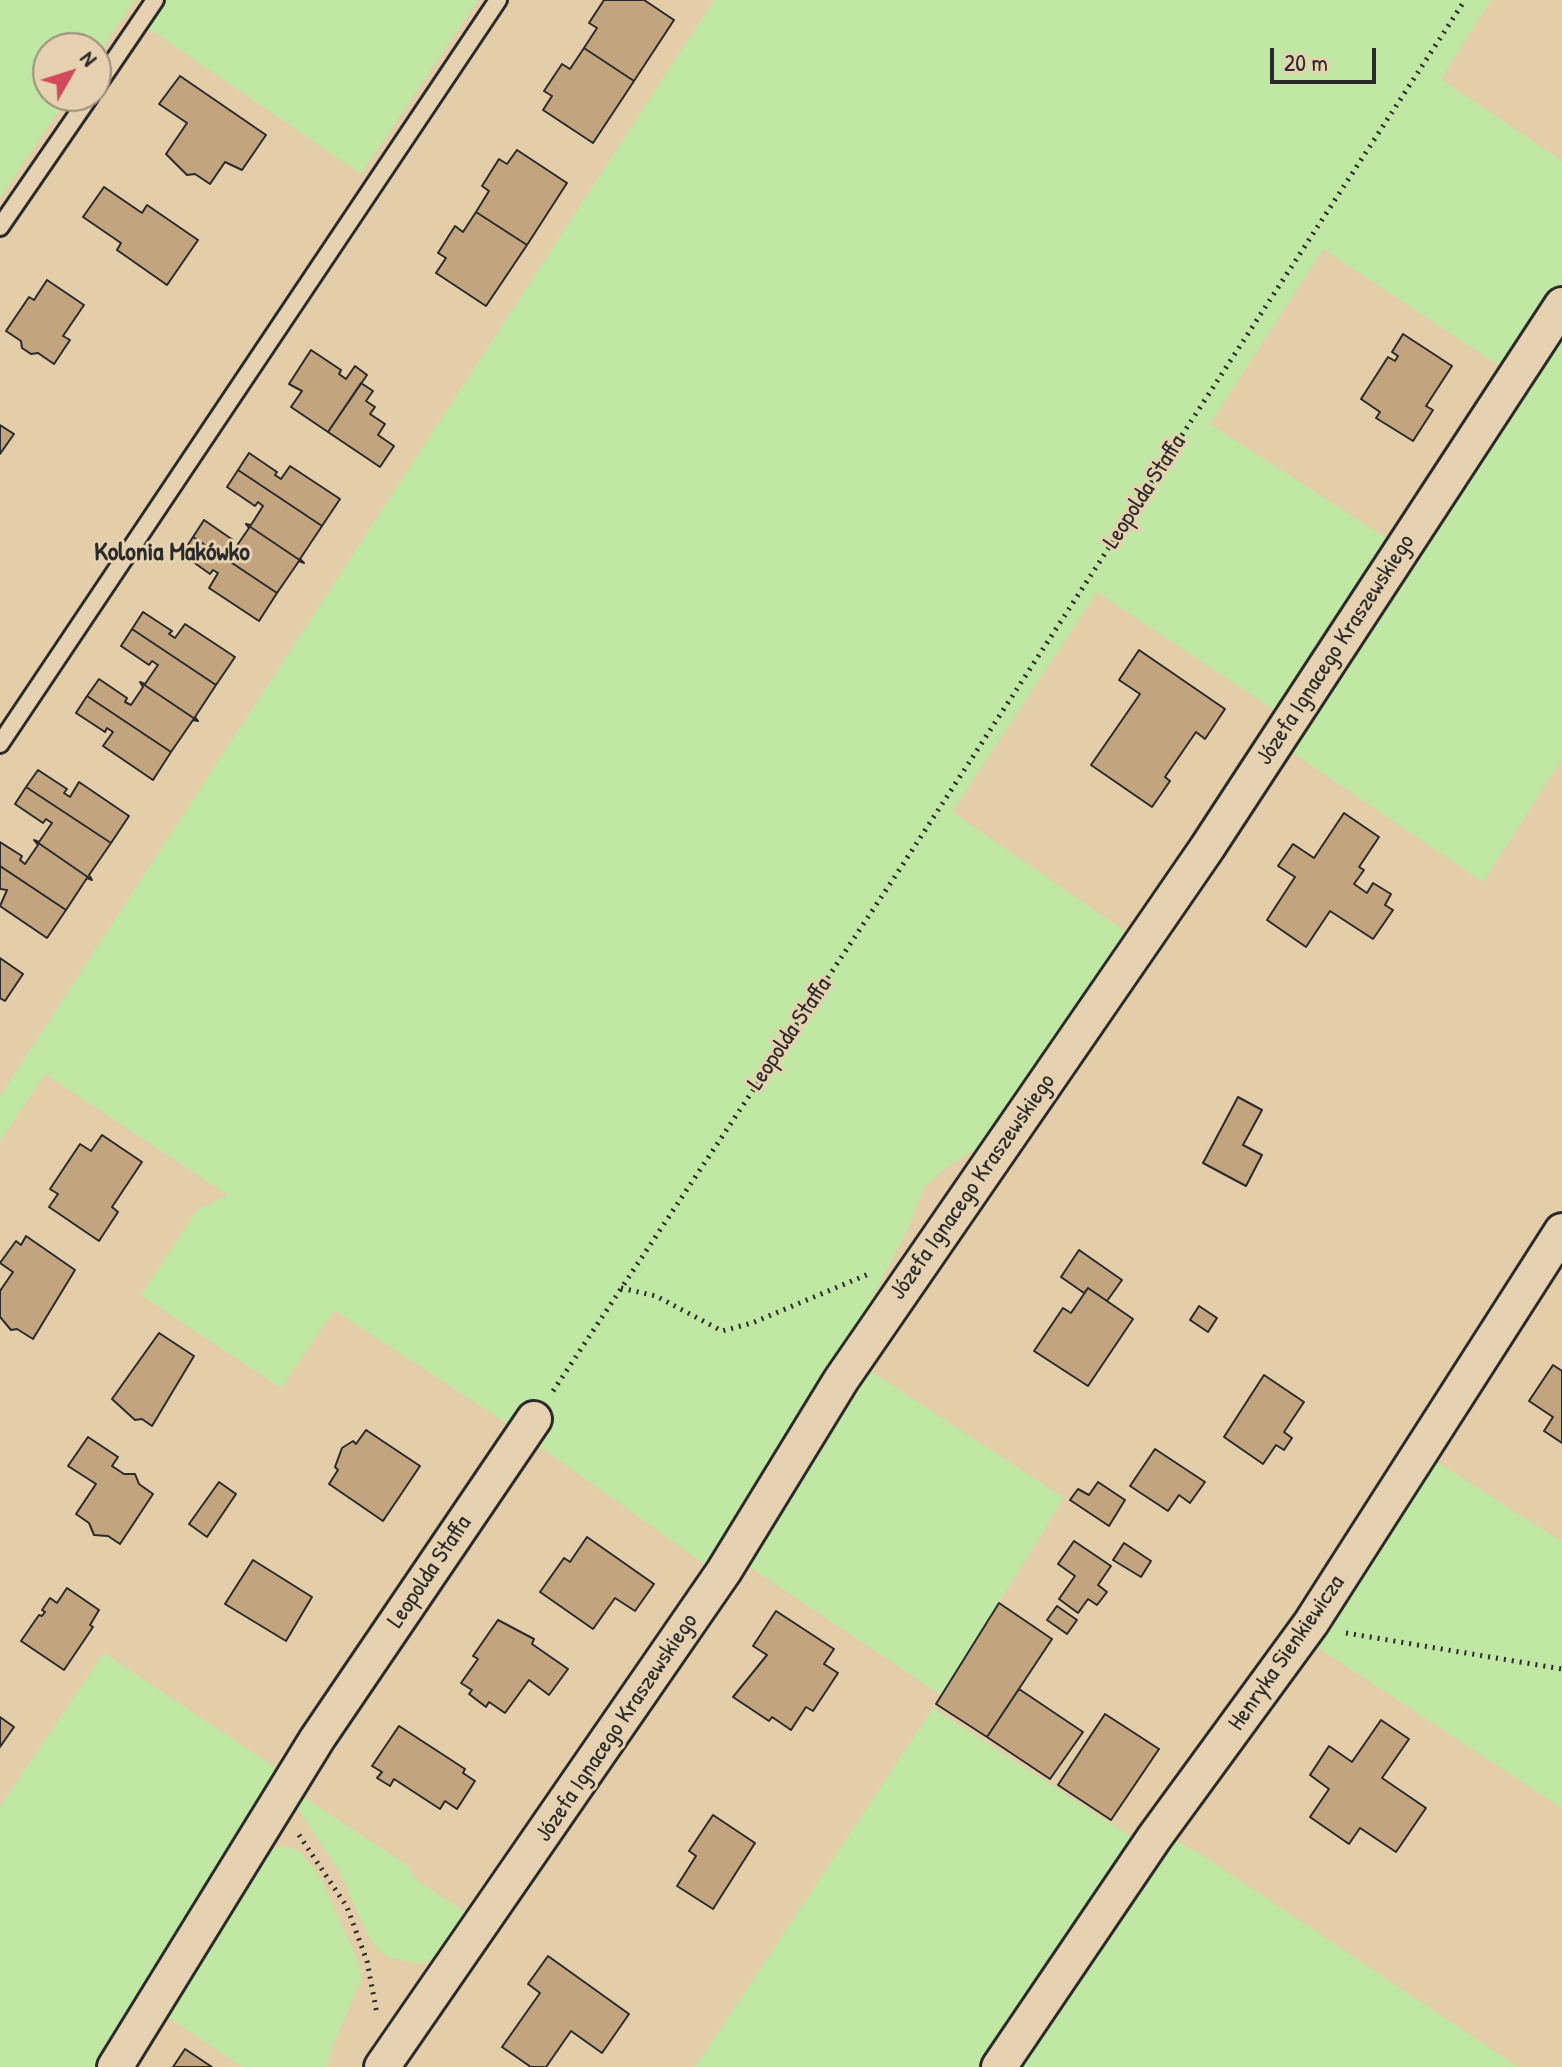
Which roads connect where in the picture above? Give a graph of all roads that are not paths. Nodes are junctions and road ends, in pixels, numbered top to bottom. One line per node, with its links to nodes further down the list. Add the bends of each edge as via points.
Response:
1 (155, 0): 3 (lane)
2 (498, 0): 7 (lane)
3 (112, 63)
4 (79, 112): 5 (lane)
5 (0, 227)
6 (1562, 305): 10 (street, Józefa Ignacego Kraszewskiego, via 1207,848 841,1380 724,1571)
7 (0, 744)
8 (1562, 1231): 12 (street, Henryka Sienkiewicza, via 1311,1623 1154,1838)
9 (534, 1419): 11 (street, Leopolda Staffa, via 317,1739)
10 (384, 2064)
11 (115, 2067)
12 (999, 2067)

